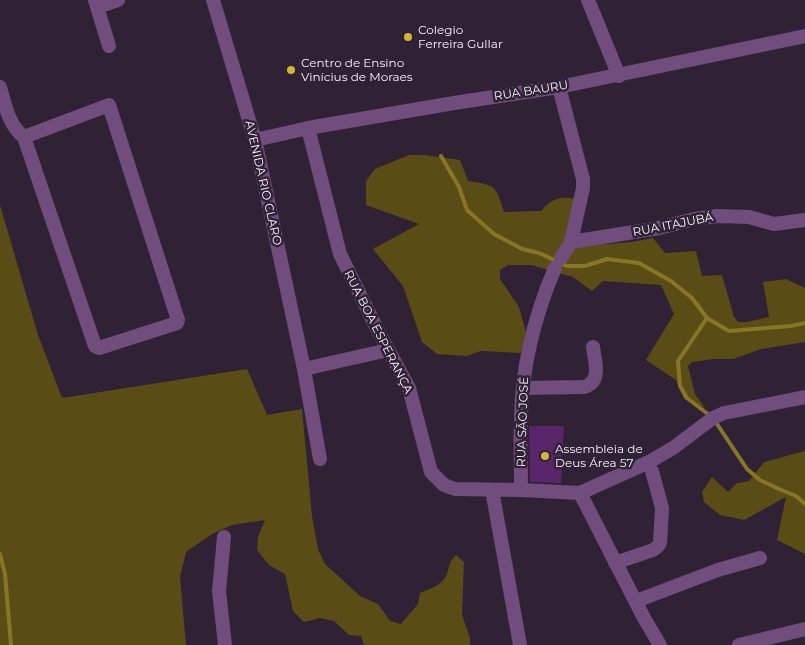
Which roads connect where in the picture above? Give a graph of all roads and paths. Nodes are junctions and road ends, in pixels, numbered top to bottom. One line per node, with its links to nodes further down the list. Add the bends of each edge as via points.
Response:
1 (118, 0): 4 (street)
2 (213, 0): 12 (street, AVENIDA RIO CLARO)
3 (588, 0): 7 (street)
4 (96, 4): 6 (street)
5 (805, 36): 7 (street, RUA BAURU)
6 (109, 46)
7 (619, 76): 8 (street, RUA BAURU)
8 (559, 87): 10 (street, RUA BAURU); 14 (street, RUA SÃO JOSÉ, via 583,179)
9 (0, 90): 11 (street, via 13,124)
10 (308, 128): 12 (street, RUA BAURU); 16 (street, RUA BOA ESPERANÇA, via 340,254)
11 (24, 137): 11 (street, via 96,347 177,322 109,105)
12 (255, 140): 17 (street, AVENIDA RIO CLARO)
13 (805, 220): 14 (street, RUA ITAJUBÁ, via 774,224 749,217 717,216)
14 (571, 242): 18 (street, RUA SÃO JOSÉ, via 558,263 534,324)
15 (593, 347): 18 (street, via 596,375 589,386)
16 (388, 350): 17 (street); 22 (street, RUA BOA ESPERANÇA, via 409,388 431,472 436,479 455,489)
17 (304, 368): 20 (street, AVENIDA RIO CLARO)
18 (523, 388): 23 (street, RUA SÃO JOSÉ)
19 (805, 396): 24 (street, via 718,416 673,448)
20 (320, 459)
21 (652, 471): 27 (street, via 662,508 660,543 653,550)
22 (492, 490): 23 (street, RUA BOA ESPERANÇA); 32 (street)
23 (521, 490): 24 (street, RUA BOA ESPERANÇA)
24 (580, 494): 27 (street)
25 (224, 537): 31 (street, via 219,591)
26 (760, 558): 28 (street)
27 (615, 563): 28 (street)
28 (636, 601): 33 (street)
29 (805, 629): 30 (street)
30 (782, 640): 34 (street)
31 (225, 645)
32 (520, 645)
33 (660, 645)
34 (739, 645)

